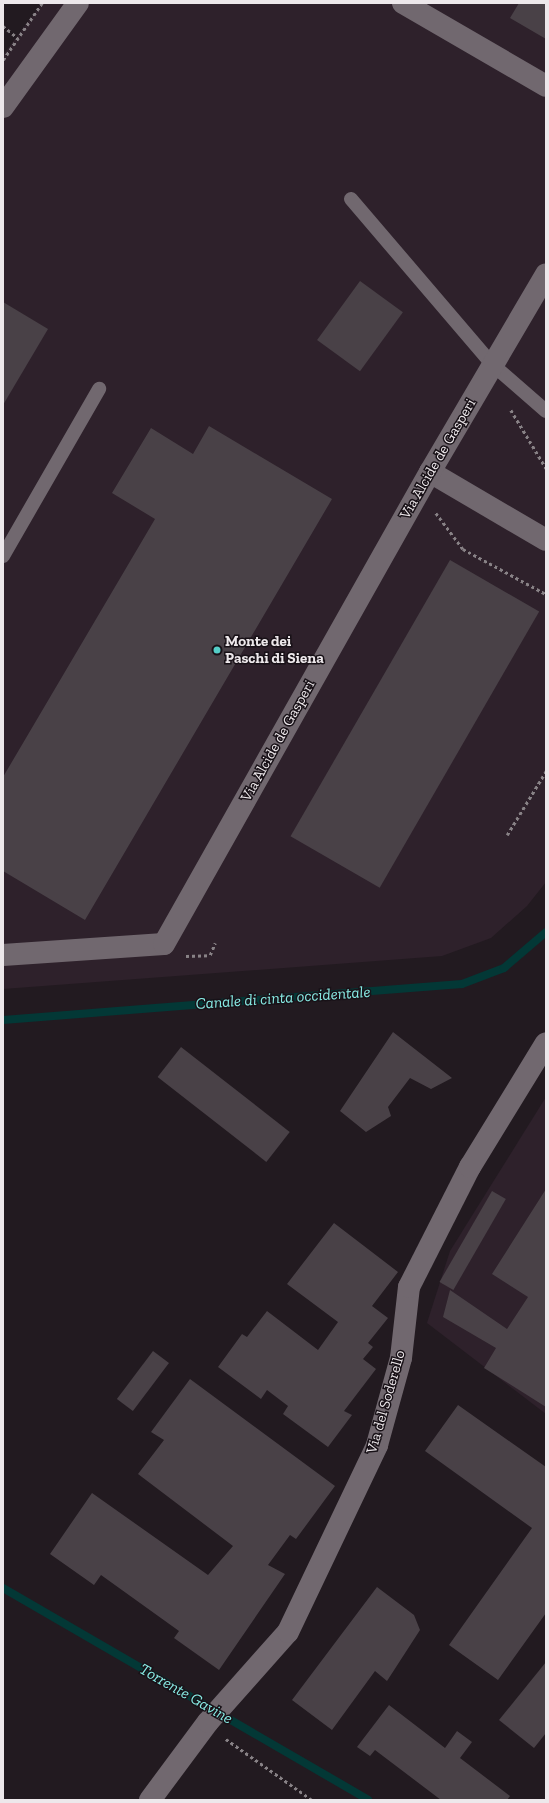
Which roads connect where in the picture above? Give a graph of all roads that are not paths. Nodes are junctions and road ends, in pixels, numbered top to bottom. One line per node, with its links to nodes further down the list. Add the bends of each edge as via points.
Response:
1 (78, 3): 4 (street)
2 (403, 3): 3 (street)
3 (546, 86)
4 (3, 107)
5 (352, 199): 7 (lane)
6 (546, 274): 7 (street, Via Alcide de Gasperi)
7 (493, 365): 9 (lane); 10 (street, Via Alcide de Gasperi)
8 (99, 389): 12 (lane)
9 (546, 412)
10 (430, 472): 11 (street); 13 (street, Via Alcide de Gasperi, via 164,944)
11 (546, 540)
12 (3, 556)
13 (3, 956)
14 (546, 1044): 15 (street, Via del Soderello, via 470,1167 409,1287 401,1358 377,1445 288,1632 206,1726)
15 (150, 1800)

